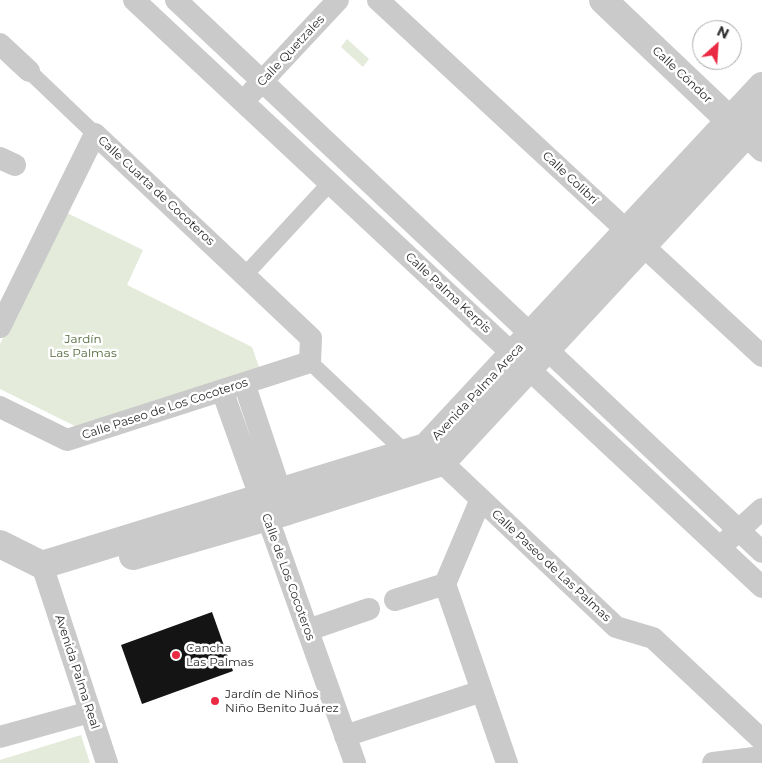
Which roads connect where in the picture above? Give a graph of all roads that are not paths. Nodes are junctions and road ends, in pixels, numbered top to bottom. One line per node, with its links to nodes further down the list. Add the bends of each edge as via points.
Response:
1 (134, 0): 10 (street, Calle Palma Kerpis)
2 (176, 0): 8 (street, Calle Palma Kerpis)
3 (338, 0): 8 (street, Calle Quetzales)
4 (378, 0): 14 (street, Calle Colibrí)
5 (603, 0): 11 (street, Calle Cóndor)
6 (0, 44): 7 (street, Calle Cuarta de Cocoteros)
7 (29, 71): 12 (street, Calle Cuarta de Cocoteros)
8 (262, 81): 10 (street, Calle Quetzales); 17 (street, Calle Palma Kerpis)
9 (762, 86): 11 (street, Avenida Palma Areca)
10 (243, 102): 13 (street, Calle Palma Kerpis)
11 (750, 131): 14 (street, Avenida Palma Areca)
12 (95, 134): 15 (street, Calle Cuarta de Cocoteros); 16 (street)
13 (330, 183): 15 (street); 17 (street, Calle Palma Kerpis)
14 (635, 238): 17 (street, Avenida Palma Areca); 18 (street, Calle Colibrí)
15 (245, 275): 19 (street, Calle Cuarta de Cocoteros, via 311,338)
16 (0, 327)
17 (530, 352): 23 (street, Avenida Palma Areca); 27 (street, Calle Palma Kerpis); 29 (street, Calle Palma Kerpis)
18 (762, 356)
19 (310, 362): 20 (street, Calle Paseo de Los Cocoteros); 23 (street)
20 (244, 384): 21 (street, Calle Paseo de Los Cocoteros); 25 (street)
21 (222, 390): 22 (street, Calle Paseo de Los Cocoteros, via 67,440); 25 (street, Calle de Los Cocoteros)
22 (0, 408)
23 (425, 454): 24 (street, Calle Paseo de Las Palmas); 25 (street, Avenida Palma Areca); 25 (street, Avenida Palma Areca)
24 (481, 500): 33 (street, Calle Paseo de Las Palmas); 42 (street, Calle Paseo de Las Palmas, via 616,627 653,638)
25 (274, 504): 32 (street, Avenida Palma Areca); 37 (street, Calle de Los Cocoteros)
26 (762, 508): 27 (street)
27 (739, 530): 29 (street); 30 (street, Calle Palma Kerpis)
28 (0, 544): 32 (street)
29 (720, 548): 34 (street, Calle Palma Kerpis)
30 (762, 552)
31 (0, 559): 32 (street)
32 (45, 573): 39 (street, Avenida Palma Real)
33 (445, 584): 35 (street); 38 (street)
34 (762, 587)
35 (395, 600)
36 (369, 609): 37 (street)
37 (308, 630): 40 (street, Calle de Los Cocoteros)
38 (482, 691): 40 (street); 46 (street)
39 (90, 712): 41 (street); 44 (street, Avenida Palma Real)
40 (345, 736): 45 (street, Calle de Los Cocoteros)
41 (0, 737)
42 (762, 740)
43 (762, 757): 47 (street)
44 (107, 763)
45 (355, 763)
46 (507, 763)
47 (713, 763)

